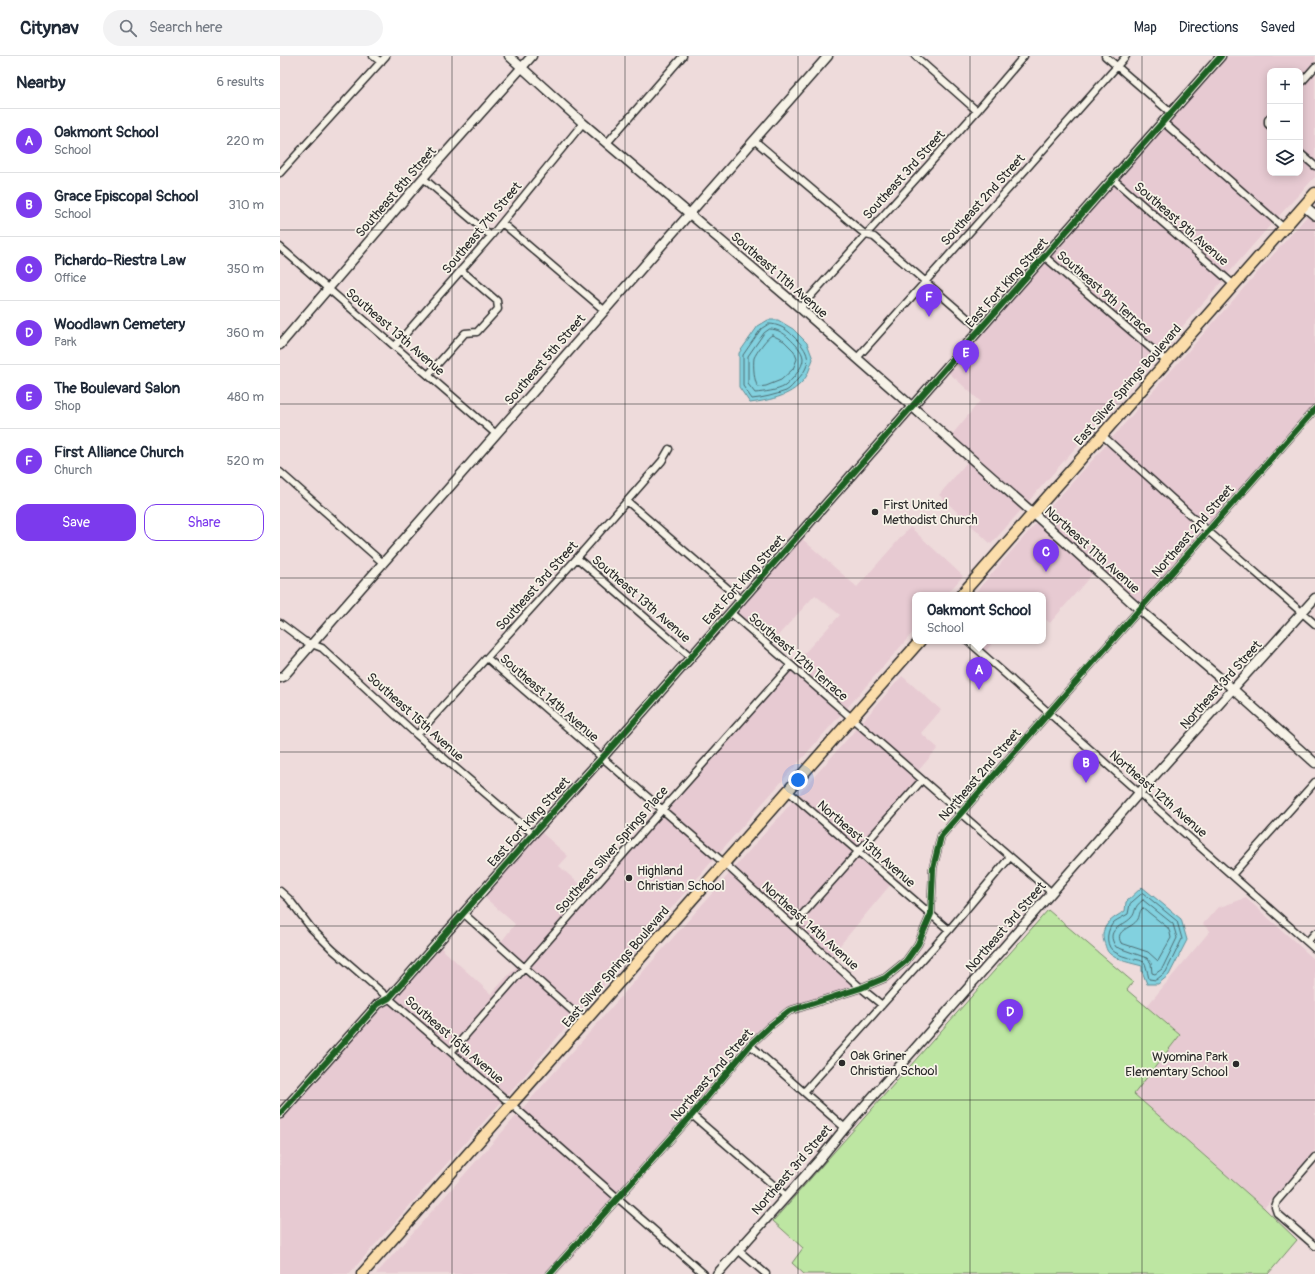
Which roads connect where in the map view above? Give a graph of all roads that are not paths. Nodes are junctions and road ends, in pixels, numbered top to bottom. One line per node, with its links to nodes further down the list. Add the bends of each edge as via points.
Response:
1 (373, 56): 12 (street)
2 (386, 56): 12 (street)
3 (509, 56): 14 (street, Southeast 11th Avenue)
4 (532, 56): 14 (street, Southeast 8th Street)
5 (683, 56): 22 (street)
6 (828, 56): 21 (street, Southeast 5th Street)
7 (1024, 56): 17 (street, Southeast 3rd Street)
8 (1106, 56): 13 (street)
9 (1126, 56): 13 (street, Southeast 2nd Street)
10 (1221, 56): 18 (street, East Fort King Street)
11 (917, 57): 17 (street)
12 (381, 62): 25 (street)
13 (1117, 66): 18 (street); 39 (street, Southeast 2nd Street)
14 (522, 67): 20 (street, Southeast 11th Avenue); 26 (street, Southeast 8th Street)
15 (1315, 67): 16 (street)
16 (1303, 81)
17 (977, 111): 34 (street, Southeast 3rd Street)
18 (1171, 113): 19 (street, East Fort King Street)
19 (1163, 122): 27 (street, East Fort King Street); 33 (street)
20 (583, 123): 22 (street, Southeast 11th Avenue); 32 (street, Southeast 7th Street)
21 (754, 140): 30 (street, Southeast 5th Street); 34 (street)
22 (607, 143): 30 (street, Southeast 11th Avenue)
23 (1303, 156): 24 (street)
24 (1315, 166)
25 (280, 173)
26 (423, 178): 35 (street); 41 (street, Southeast 8th Street)
27 (1113, 179): 37 (street, East Fort King Street); 40 (street, Southeast 9th Avenue)
28 (1315, 193): 29 (main road, East Silver Springs Boulevard)
29 (1304, 206): 31 (main road); 33 (main road, East Silver Springs Boulevard)
30 (689, 214): 42 (street, Southeast 11th Avenue); 43 (street, Southeast 5th Street)
31 (1315, 215)
32 (502, 223): 35 (street, Southeast 7th Street); 43 (street)
33 (1284, 228): 40 (main road, East Silver Springs Boulevard)
34 (866, 235): 39 (street, via 874,237); 42 (street, Southeast 3rd Street)
35 (491, 236): 38 (street, Southeast 7th Street)
36 (280, 247): 41 (street, Southeast 13th Avenue)
37 (1045, 257): 44 (street, East Fort King Street); 48 (street, Southeast 9th Terrace)
38 (461, 270): 46 (street, Southeast 7th Street); 49 (street, via 497,301 498,309 476,332 465,333)
39 (924, 282): 44 (street); 47 (street, Southeast 2nd Street)
40 (1234, 285): 48 (main road, East Silver Springs Boulevard)
41 (329, 289): 45 (street, Southeast 8th Street); 46 (street, Southeast 13th Avenue)
42 (800, 308): 47 (street, Southeast 11th Avenue)
43 (604, 310): 52 (street, Southeast 5th Street)
44 (980, 330): 50 (street, East Fort King Street)
45 (280, 345)
46 (395, 346): 49 (street, Southeast 13th Avenue)
47 (857, 358): 50 (street, Southeast 11th Avenue)
48 (1166, 361): 53 (main road, East Silver Springs Boulevard)
49 (428, 375): 52 (street, Southeast 13th Avenue)
50 (911, 408): 57 (street, Southeast 11th Avenue); 63 (street, East Fort King Street)
51 (1315, 410): 58 (street, Northeast 2nd Street)
52 (496, 434): 60 (street, Southeast 5th Street)
53 (1102, 435): 57 (main road, East Silver Springs Boulevard); 58 (street)
54 (669, 449): 56 (street, Southeast 3rd Street, via 662,461)
55 (280, 472): 60 (street)
56 (627, 501): 59 (street, Southeast 3rd Street); 63 (street, Southeast 12th Terrace)
57 (1033, 513): 61 (main road, East Silver Springs Boulevard); 64 (street, Northeast 11th Avenue)
58 (1208, 531): 64 (street, Northeast 2nd Street); 66 (street)
59 (577, 558): 72 (street, Southeast 13th Avenue); 73 (street, Southeast 3rd Street)
60 (383, 563): 71 (street, Southeast 5th Street)
61 (964, 592)
62 (1315, 598): 66 (street, Northeast 3rd Street)
63 (741, 600): 65 (street, East Fort King Street)
64 (1139, 608): 76 (street, Northeast 11th Avenue); 77 (street, Northeast 2nd Street)
65 (730, 612): 72 (street, East Fort King Street); 74 (street, Southeast 12th Terrace)
66 (1302, 613): 68 (street); 76 (street, Northeast 3rd Street)
67 (280, 623): 71 (street, Southeast 15th Avenue)
68 (1315, 624)
69 (917, 644): 78 (main road, East Silver Springs Boulevard)
70 (971, 644): 77 (street, Northeast 12th Avenue)
71 (310, 645): 75 (street, Southeast 5th Street); 79 (street, Southeast 15th Avenue, via 322,648)
72 (691, 657): 80 (street, East Fort King Street)
73 (487, 658): 79 (street, Southeast 3rd Street); 80 (street, Southeast 14th Avenue)
74 (791, 665): 78 (street, Southeast 12th Terrace); 86 (street, Southeast Silver Springs Place)
75 (280, 678)
76 (1233, 689): 81 (street, Northeast 11th Avenue); 85 (street, Northeast 3rd Street)
77 (1049, 713): 85 (street, Northeast 12th Avenue); 87 (street, Northeast 2nd Street)
78 (853, 718): 82 (street, Southeast 12th Terrace); 84 (main road, East Silver Springs Boulevard)
79 (417, 735): 88 (street, Southeast 15th Avenue)
80 (602, 758): 86 (street, Southeast 14th Avenue); 88 (street, East Fort King Street)
81 (1315, 763)
82 (922, 780): 87 (street, Southeast 12th Terrace); 89 (street)
83 (1315, 782): 92 (street)
84 (788, 791): 89 (street, Northeast 13th Avenue); 91 (main road, East Silver Springs Boulevard)
85 (1140, 792): 92 (street, Northeast 12th Avenue); 94 (street, Northeast 3rd Street)
86 (662, 810): 91 (street, Southeast 14th Avenue); 104 (street, Southeast Silver Springs Place)
87 (960, 814): 90 (street, Southeast 12th Terrace); 96 (street, Northeast 2nd Street, via 942,836 933,868)
88 (533, 834): 95 (street, East Fort King Street)
89 (859, 852): 96 (street, Northeast 13th Avenue); 97 (street)
90 (1010, 857): 94 (street, Southeast 12th Terrace); 98 (street)
91 (724, 863): 97 (street, Northeast 14th Avenue); 108 (main road, East Silver Springs Boulevard)
92 (1232, 874): 100 (street, Northeast 12th Avenue)
93 (280, 891): 106 (street, Southeast 16th Avenue, via 333,950)
94 (1052, 893): 115 (street, Northeast 3rd Street)
95 (463, 913): 104 (street); 106 (street, East Fort King Street)
96 (931, 914): 98 (street, Northeast 13th Avenue); 102 (street, Northeast 2nd Street, via 918,944)
97 (793, 925): 105 (street, Northeast 14th Avenue)
98 (949, 930): 103 (street)
99 (1315, 933): 100 (street)
100 (1307, 942): 101 (street, Northeast 12th Avenue)
101 (1315, 949)
102 (908, 959): 103 (street); 105 (street, Northeast 2nd Street, via 885,978)
103 (916, 966): 107 (street)
104 (524, 967): 108 (street); 110 (street, Southeast Silver Springs Place)
105 (861, 988): 107 (street, Northeast 14th Avenue); 109 (street, Northeast 2nd Street, via 789,1012)
106 (389, 998): 110 (street, Southeast 16th Avenue); 113 (street, East Fort King Street, via 378,1004)
107 (882, 1005): 111 (street)
108 (585, 1022): 112 (main road, East Silver Springs Boulevard)
109 (750, 1045): 111 (street); 114 (street, Northeast 2nd Street)
110 (451, 1052): 112 (street, Southeast 16th Avenue)
111 (804, 1092): 115 (street)
112 (512, 1105): 118 (street, Southeast 16th Avenue); 121 (main road, East Silver Springs Boulevard)
113 (280, 1114)
114 (692, 1115): 117 (street); 118 (street, Northeast 2nd Street)
115 (845, 1128): 117 (street, Northeast 3rd Street)
116 (1315, 1157): 119 (street, via 1277,1201 1275,1207 1277,1213)
117 (786, 1196): 120 (street, Northeast 3rd Street)
118 (618, 1198): 122 (street, Northeast 2nd Street); 123 (street, Southeast 16th Avenue)
119 (1315, 1246)
120 (738, 1250): 124 (street, Northeast 3rd Street); 125 (street)
121 (362, 1274)
122 (550, 1274)
123 (704, 1274)
124 (717, 1274)
125 (766, 1274)

